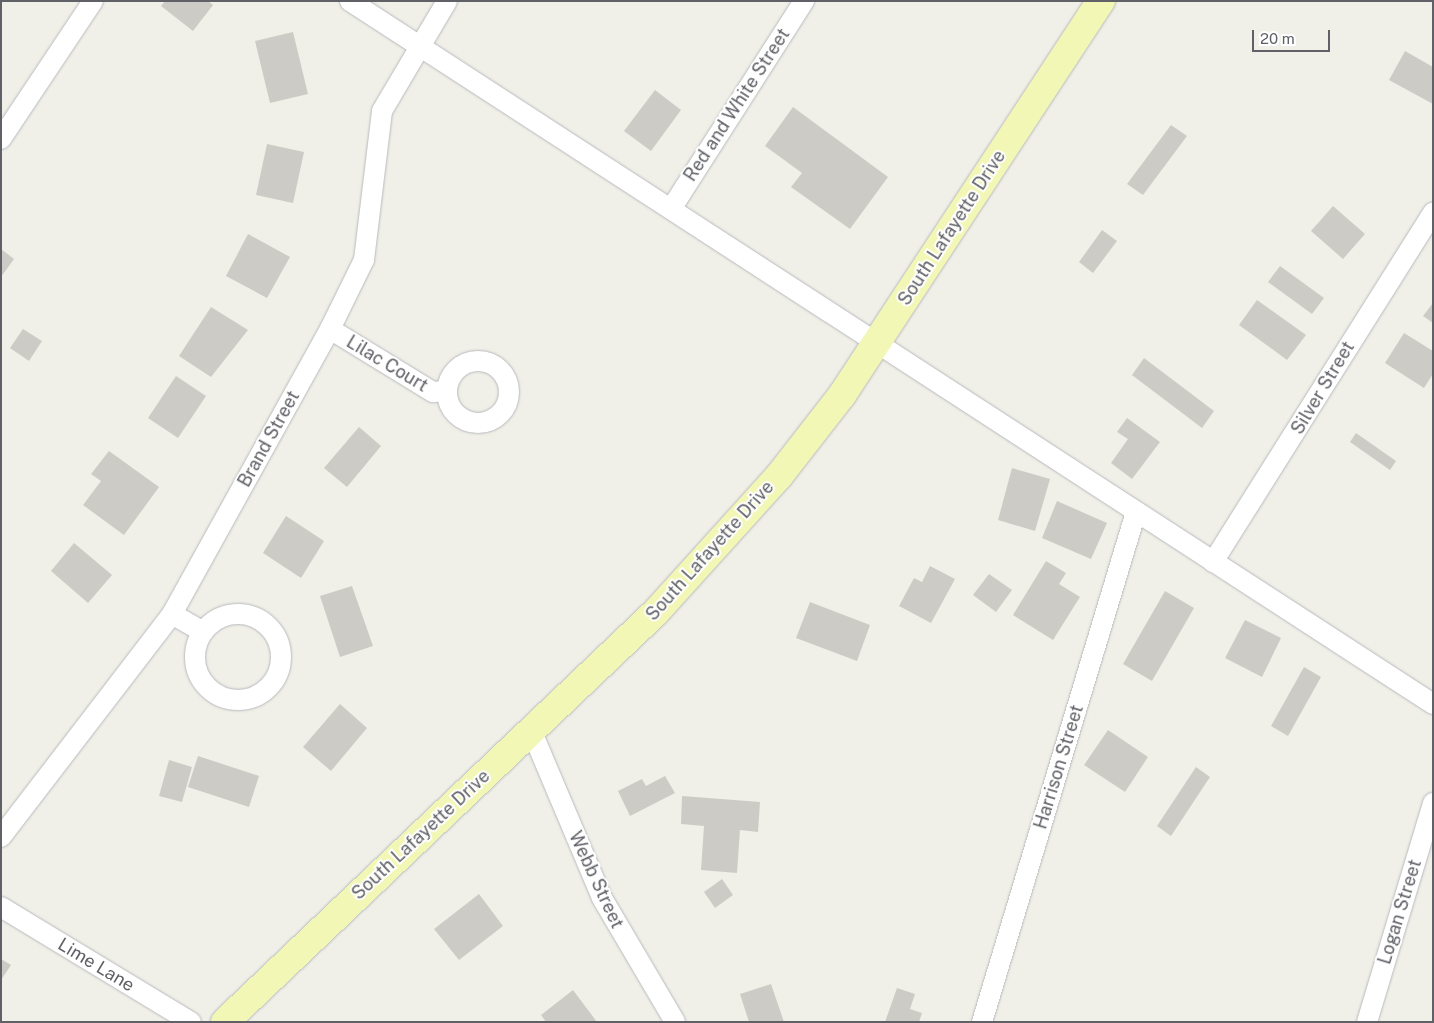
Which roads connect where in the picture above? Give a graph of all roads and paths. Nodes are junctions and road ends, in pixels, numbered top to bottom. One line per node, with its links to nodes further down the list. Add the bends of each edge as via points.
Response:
1 (93, 1): 7 (street)
2 (350, 1): 6 (street)
3 (447, 1): 6 (street, Brand Street)
4 (804, 1): 8 (street, Red and White Street)
5 (1101, 1): 11 (main road, South Lafayette Drive)
6 (418, 45): 8 (street); 10 (street, Brand Street, via 382,112 364,260)
7 (1, 139)
8 (671, 208): 11 (street)
9 (1433, 213): 14 (street, Silver Street)
10 (330, 329): 12 (street, Lilac Court, via 433,392); 15 (street, Brand Street)
11 (876, 343): 13 (street); 18 (main road, South Lafayette Drive, via 790,461 714,550)
12 (446, 391)
13 (1136, 512): 14 (street); 25 (street, Harrison Street)
14 (1213, 562): 17 (street)
15 (172, 614): 16 (street); 20 (street, Brand Street)
16 (203, 632): 16 (street, via 197,644 196,666 213,692 243,700 257,697 270,686 279,672 281,655 270,628 255,617 238,614 223,617)
17 (1433, 704)
18 (532, 732): 23 (main road, South Lafayette Drive); 24 (street, Webb Street, via 602,898)
19 (1433, 803): 26 (street, Logan Street)
20 (1, 837)
21 (1, 907): 22 (street, Lime Lane)
22 (191, 1022)
23 (224, 1022)
24 (675, 1022)
25 (982, 1022)
26 (1367, 1022)

